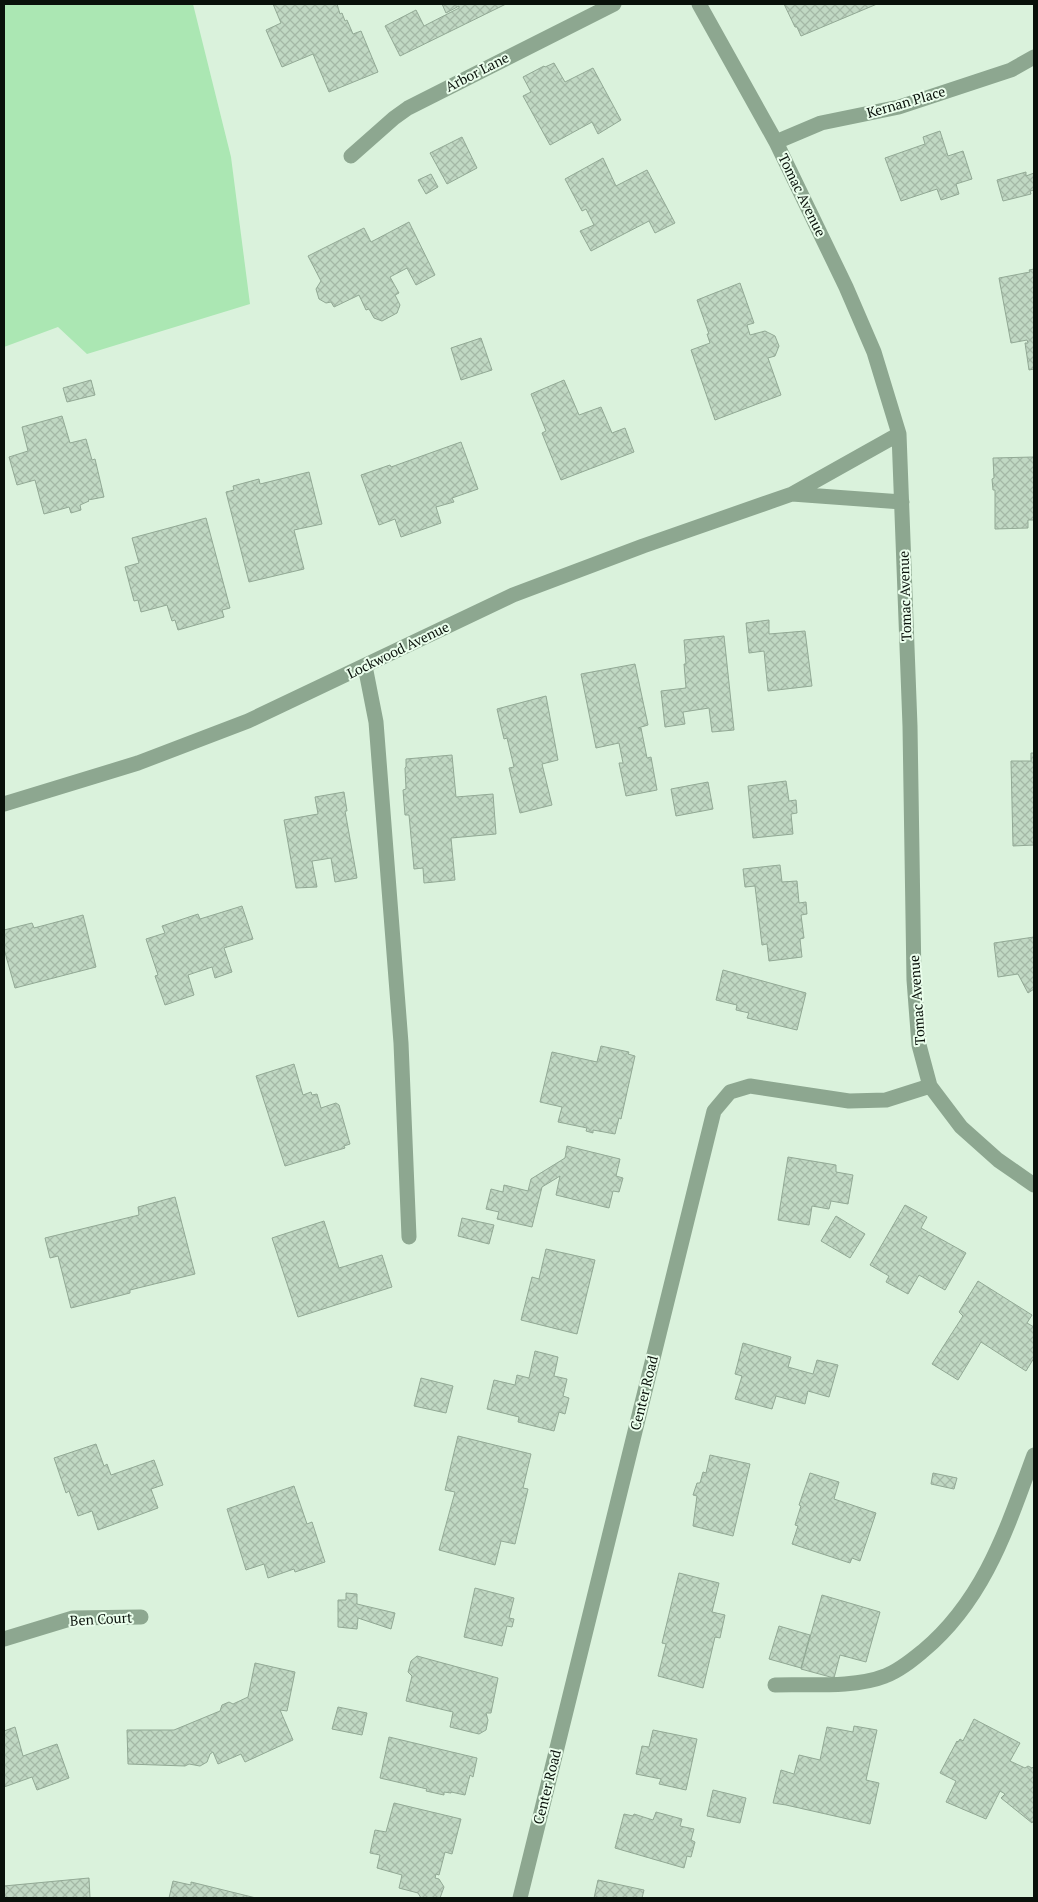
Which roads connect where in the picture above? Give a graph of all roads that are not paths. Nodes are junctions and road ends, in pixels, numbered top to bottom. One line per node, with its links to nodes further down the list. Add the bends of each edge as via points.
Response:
1 (614, 4): 5 (street, Arbor Lane, via 408,108)
2 (699, 4): 4 (street, Tomac Avenue)
3 (1034, 57): 4 (street, Kernan Place, via 1011,70 899,107 821,123)
4 (776, 142): 6 (street, Tomac Avenue, via 874,352)
5 (351, 156)
6 (899, 434): 7 (street, Lockwood Avenue); 8 (street, Tomac Avenue)
7 (792, 494): 8 (street, Lockwood Avenue); 9 (street, Lockwood Avenue, via 513,595)
8 (902, 502): 11 (street, Tomac Avenue, via 914,980 920,1045)
9 (365, 666): 10 (street, Lockwood Avenue, via 248,721 138,762); 13 (street, via 376,722 401,1043)
10 (4, 804)
11 (930, 1086): 12 (street, Tomac Avenue, via 961,1127 998,1160); 18 (street, Center Road, via 886,1100 849,1101 750,1086 730,1092 714,1111)
12 (1034, 1185)
13 (409, 1237)
14 (1034, 1455): 17 (street, via 1005,1532 982,1580 933,1643 886,1676 861,1682)
15 (141, 1617): 16 (street, Ben Court, via 73,1618)
16 (4, 1639)
17 (775, 1685)
18 (520, 1898)

